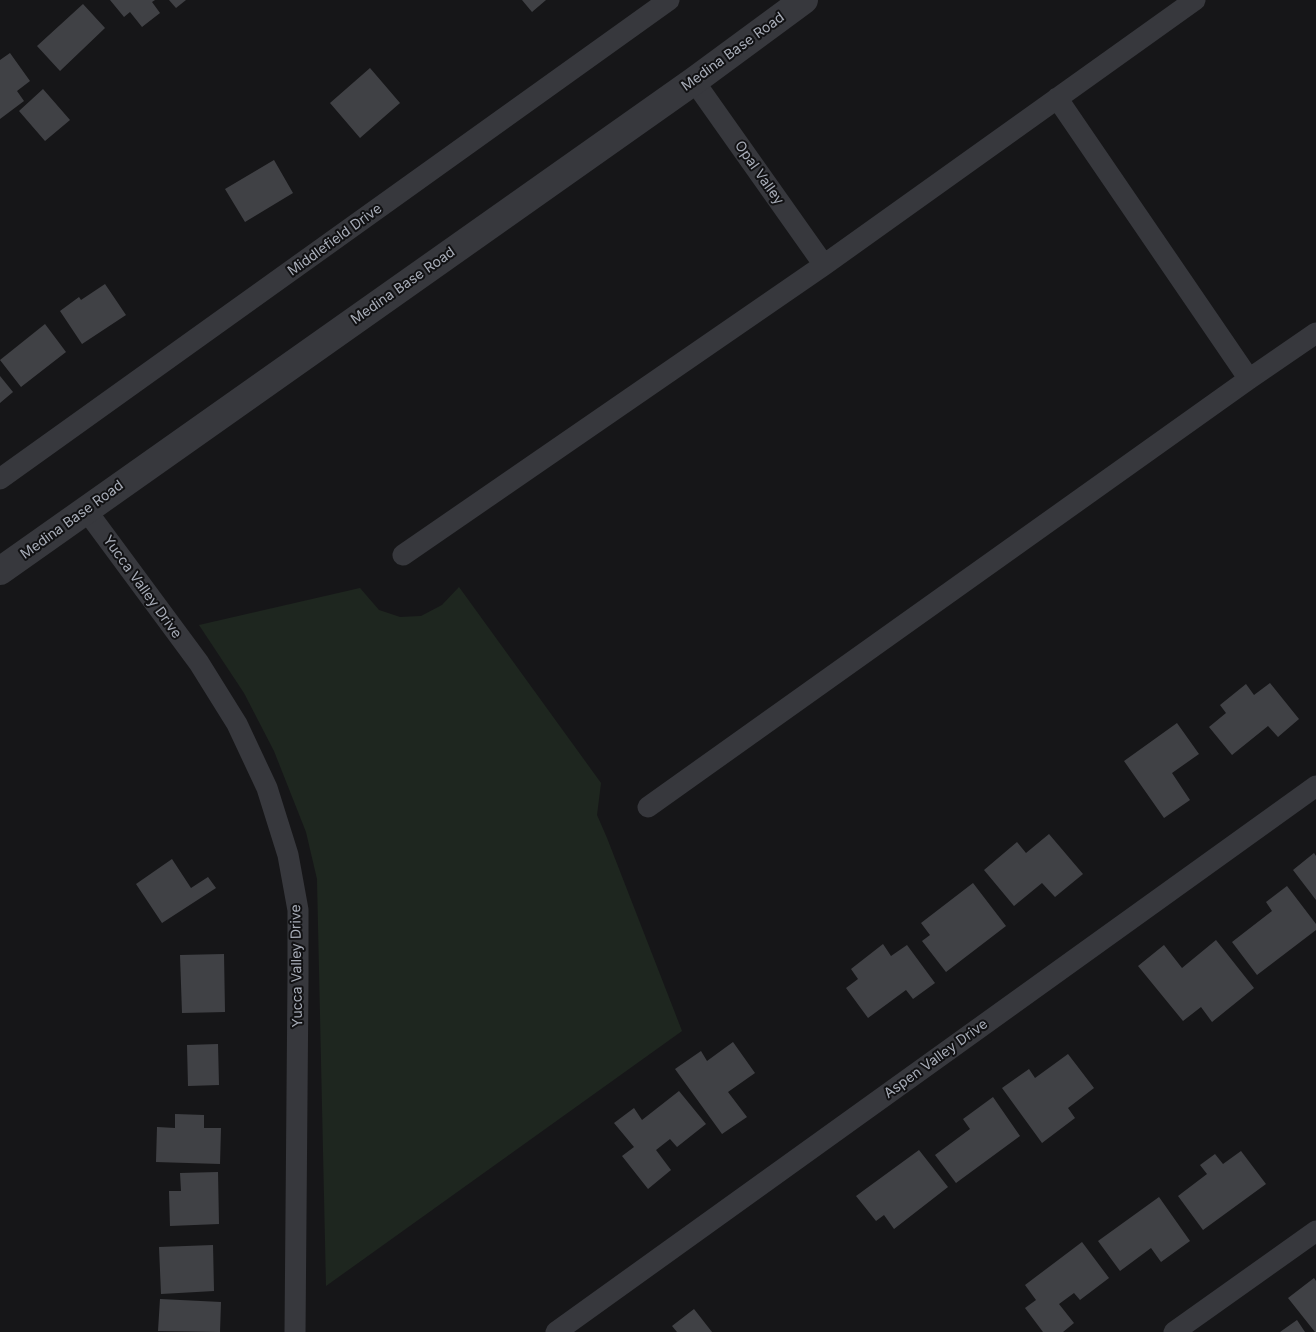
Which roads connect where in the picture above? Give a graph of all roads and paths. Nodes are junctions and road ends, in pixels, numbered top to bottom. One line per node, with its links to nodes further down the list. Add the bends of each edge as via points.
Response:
1 (669, 0): 9 (street, Middlefield Drive)
2 (804, 0): 4 (street, Medina Base Road)
3 (1195, 0): 5 (street)
4 (694, 81): 6 (street, Opal Valley); 10 (street, Medina Base Road)
5 (1057, 98): 6 (street); 8 (street)
6 (824, 265): 11 (street)
7 (1316, 333): 8 (street)
8 (1249, 379): 14 (street)
9 (0, 479)
10 (86, 510): 12 (street, Medina Base Road); 16 (street, Yucca Valley Drive, via 198,663 237,724 267,788 288,855 298,910)
11 (403, 555)
12 (0, 571)
13 (1316, 786): 17 (street, Aspen Valley Drive)
14 (648, 808)
15 (1316, 1230): 18 (street)
16 (295, 1332)
17 (556, 1332)
18 (1174, 1332)

